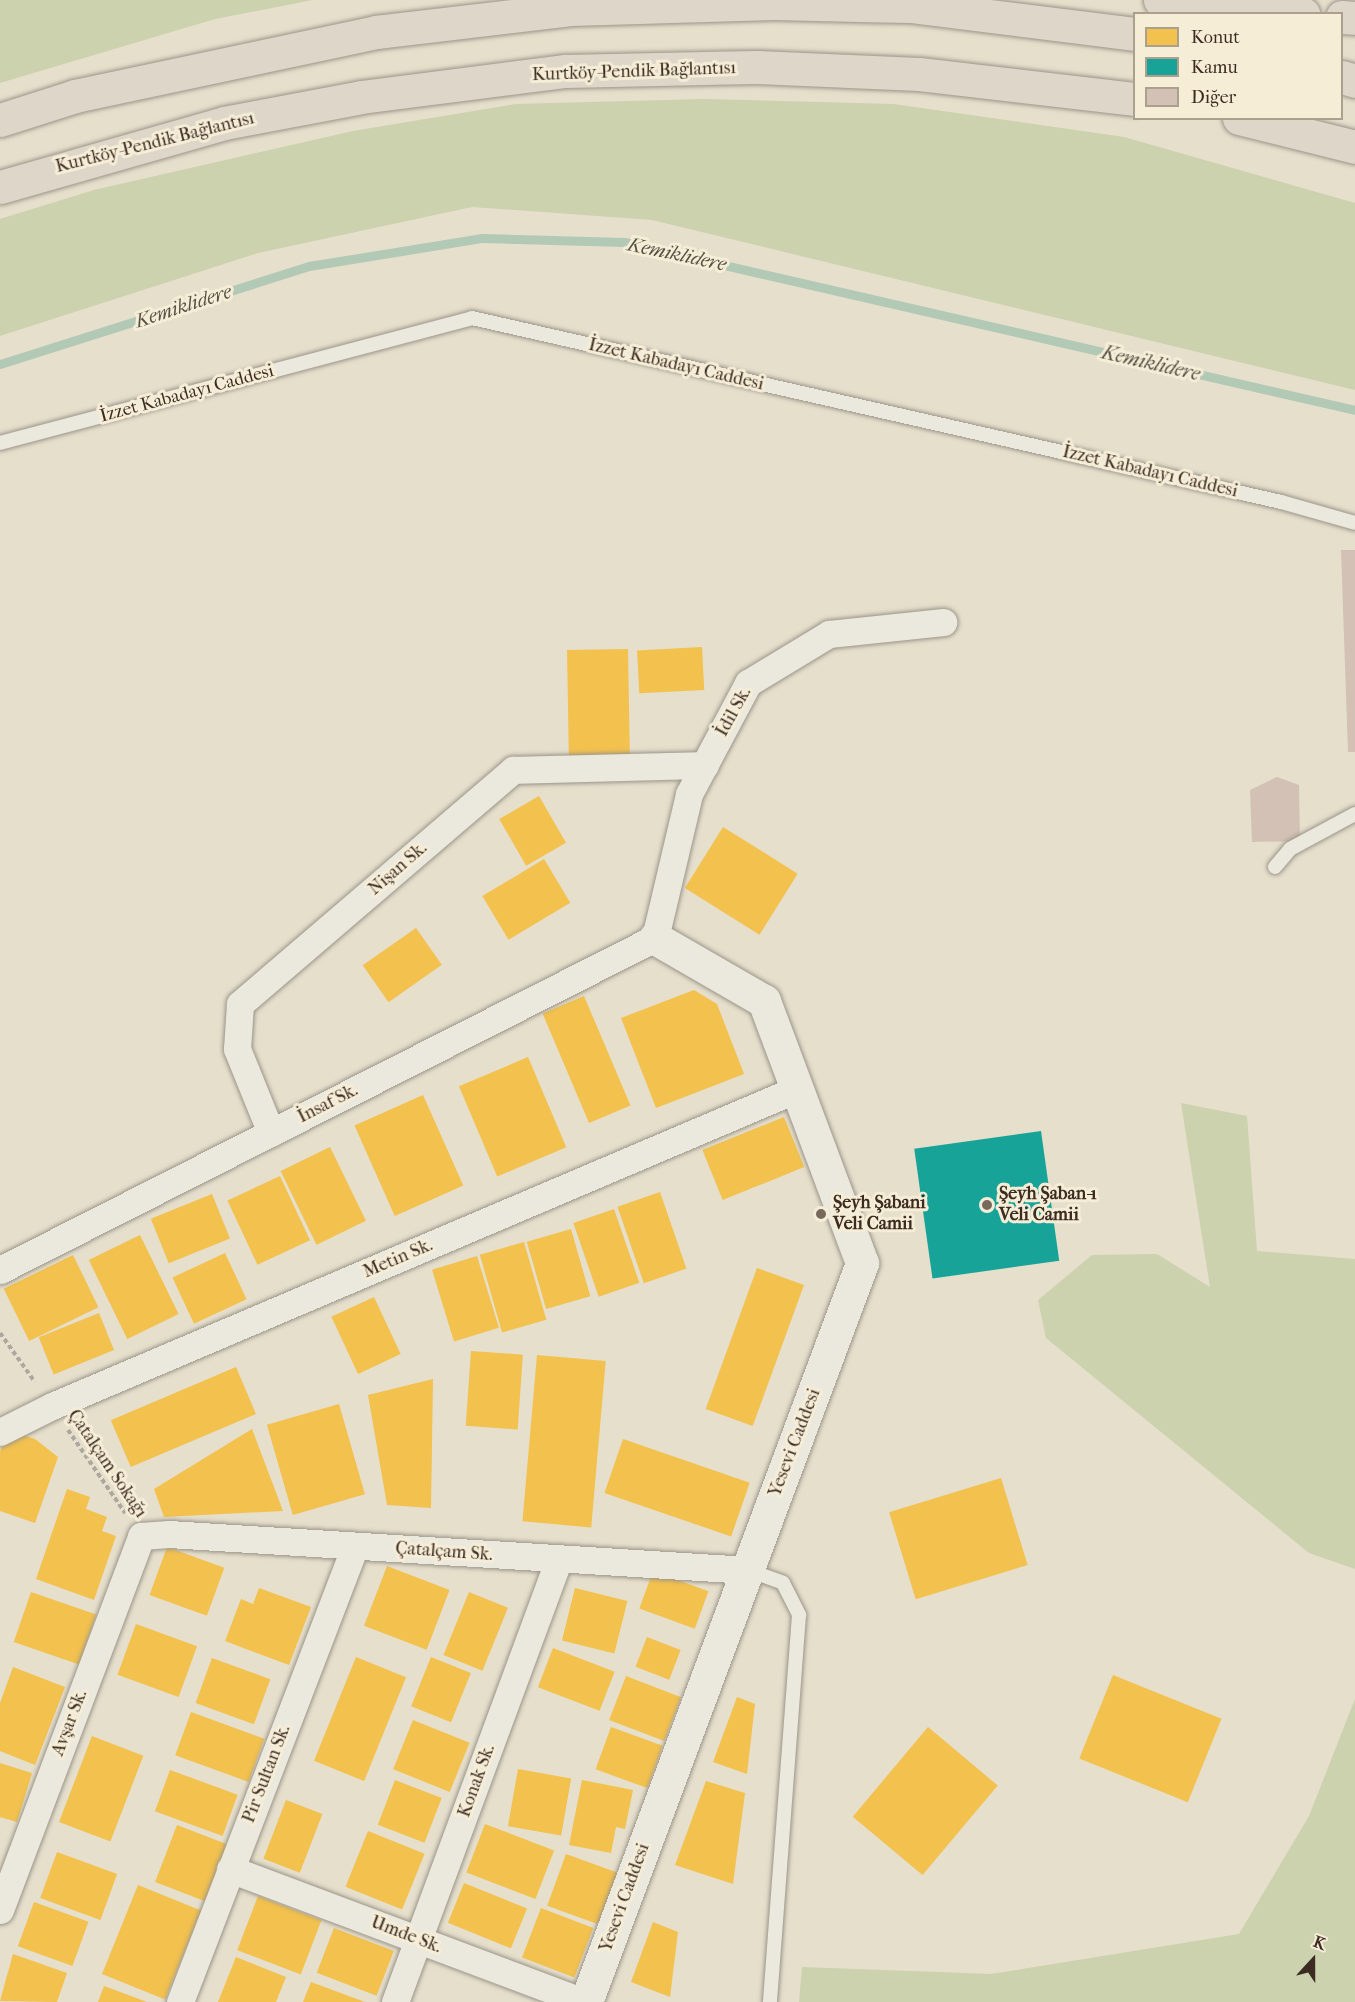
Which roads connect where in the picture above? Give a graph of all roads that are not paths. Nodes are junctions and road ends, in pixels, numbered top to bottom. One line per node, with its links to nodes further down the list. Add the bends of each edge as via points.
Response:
1 (964, 0): 3 (highway)
2 (1160, 0): 4 (highway)
3 (910, 6): 5 (highway); 7 (highway, via 774,3 571,9 376,32 75,96)
4 (1283, 12)
5 (1133, 34)
6 (1133, 99): 10 (highway, Kurtköy-Pendik Bağlantısı, via 919,74 757,67 565,71 361,97 224,123)
7 (0, 120)
8 (1247, 120): 9 (highway)
9 (1355, 147)
10 (0, 187)
11 (0, 443): 12 (lane, İzzet Kabadayı Caddesi, via 472,318 1281,502)
12 (1355, 524)
13 (943, 622): 14 (street, İdil Sk., via 829,634 748,683)
14 (705, 765): 17 (street, İdil Sk., via 689,794); 19 (street, Nişan Sk., via 513,770 504,777 240,1005 237,1049)
15 (1355, 814): 16 (lane, via 1290,849)
16 (1275, 867)
17 (655, 938): 18 (street, Yesevi Caddesi, via 764,1001); 19 (street, İnsaf Sk.)
18 (797, 1089): 21 (street, Metin Sk., via 51,1406); 25 (street, Yesevi Caddesi, via 862,1263)
19 (271, 1133): 20 (street, İnsaf Sk.)
20 (0, 1270)
21 (0, 1432)
22 (141, 1536): 23 (street, Çatalçam Sk.); 27 (street, Avşar Sk.)
23 (355, 1546): 24 (street, Çatalçam Sk.); 26 (street, Pir Sultan Sk.)
24 (560, 1559): 25 (street, Çatalçam Sk.); 28 (street, Konak Sk.)
25 (748, 1570): 31 (street, Yesevi Caddesi); 32 (lane, via 783,1583 799,1615)
26 (230, 1869): 28 (street, Umde Sk.); 29 (street, Pir Sultan Sk.)
27 (0, 1910)
28 (419, 1940): 30 (street, Konak Sk.); 31 (street, Umde Sk.)
29 (180, 2002)
30 (395, 2002)
31 (584, 2002)
32 (770, 2002)

